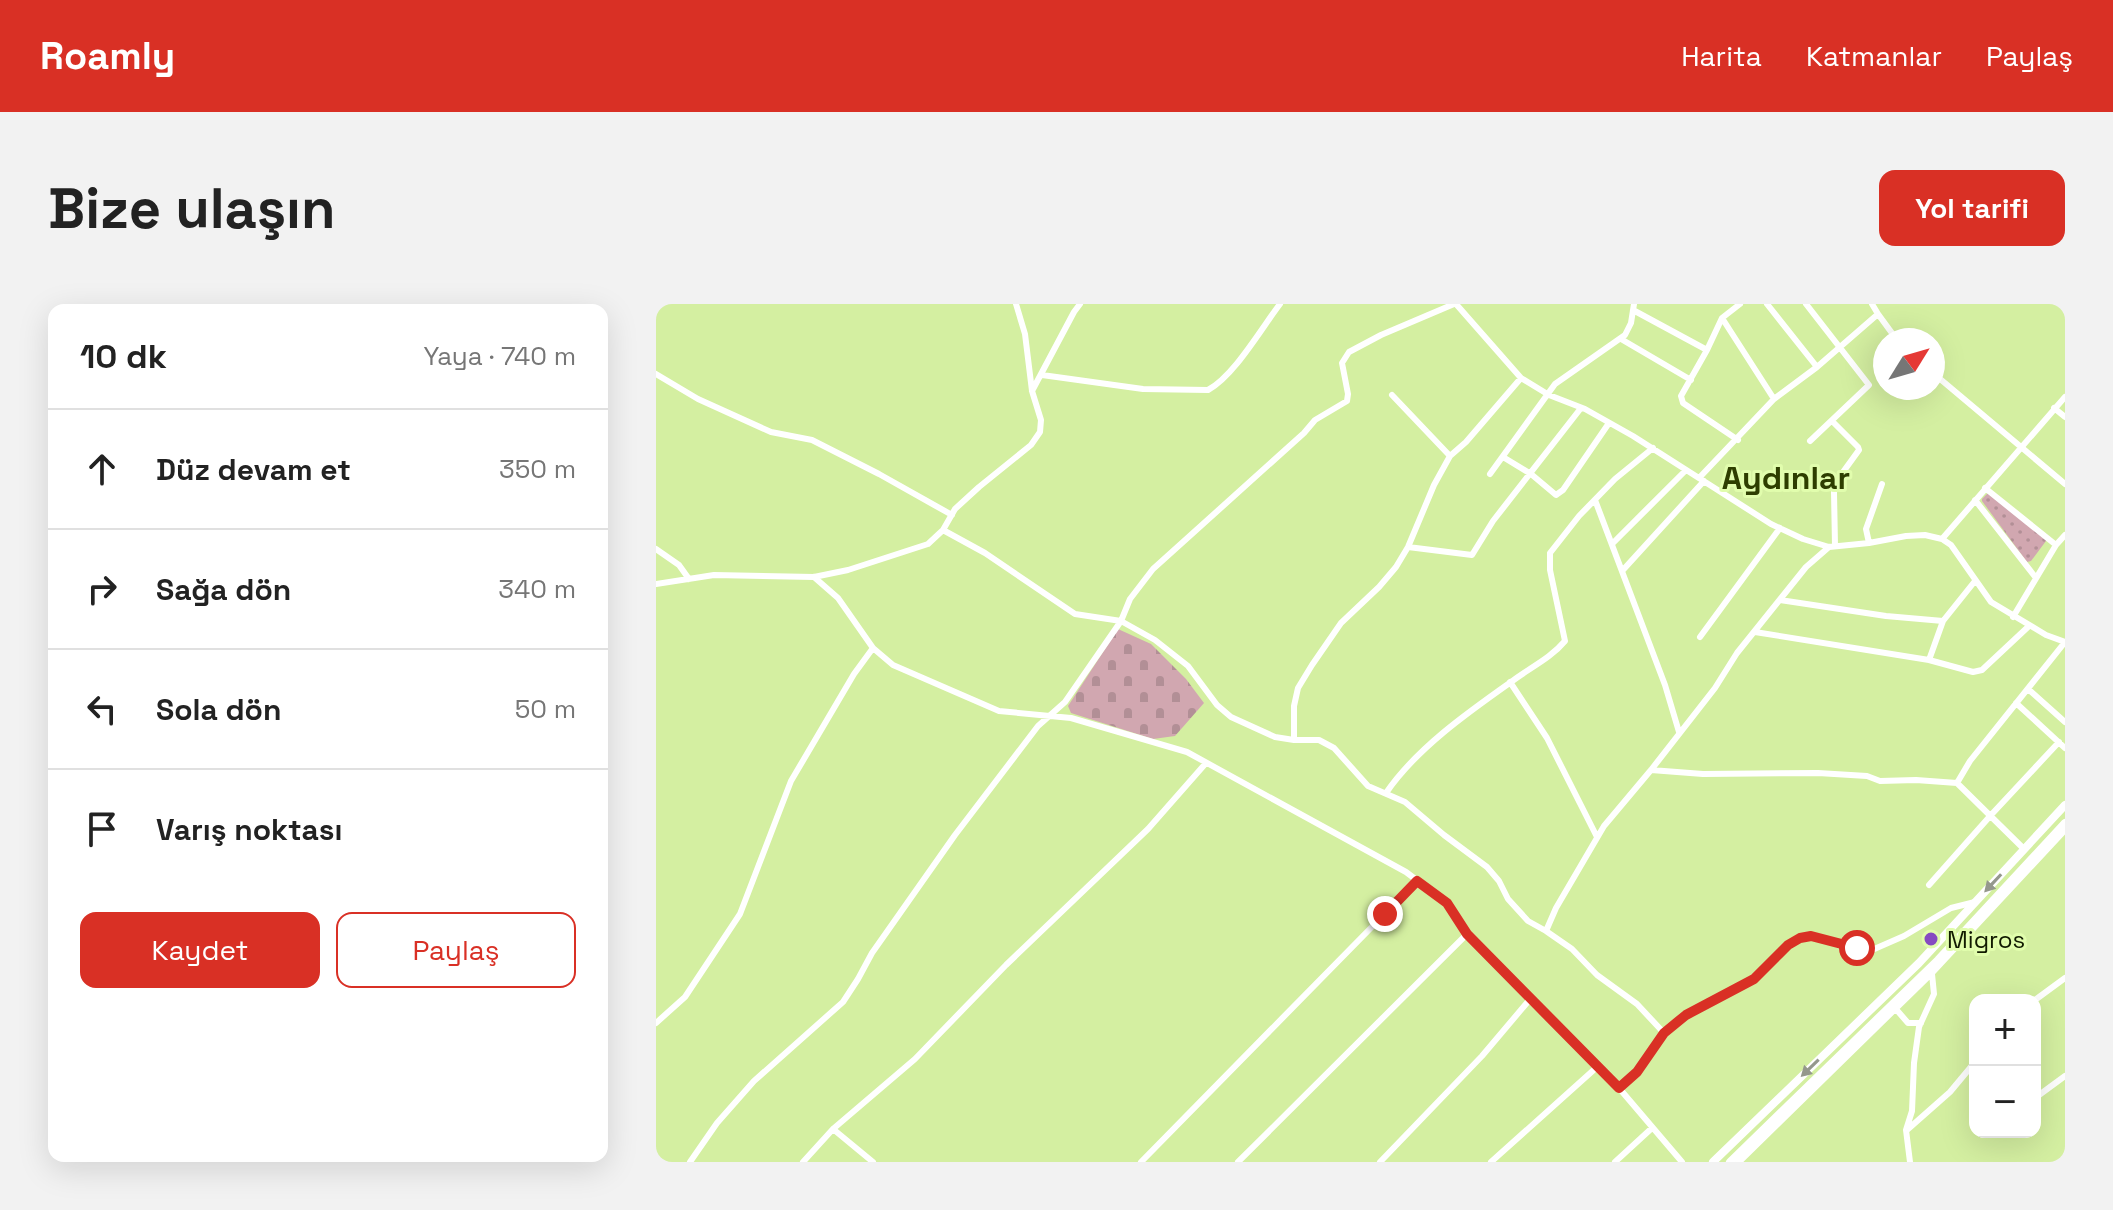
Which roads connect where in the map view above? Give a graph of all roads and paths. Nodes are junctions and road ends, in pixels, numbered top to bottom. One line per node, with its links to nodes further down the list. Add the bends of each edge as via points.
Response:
1 (1016, 304): 22 (street)
2 (1080, 304): 18 (street)
3 (1280, 304): 18 (street, via 1238,361 1208,390 1143,389)
4 (1455, 304): 19 (street); 66 (street, via 1349,352 1342,363 1347,401 1315,420 1153,569)
5 (1740, 304): 11 (street)
6 (1767, 304): 16 (street)
7 (1806, 304): 14 (street)
8 (1872, 304): 10 (street)
9 (1634, 307): 13 (street); 15 (street)
10 (1878, 314): 12 (street); 14 (street)
11 (1722, 318): 15 (street); 26 (street)
12 (1888, 328)
13 (1621, 339): 20 (street); 24 (street, via 1555,384)
14 (1839, 346): 16 (street); 30 (street, via 1869,385)
15 (1707, 350): 20 (street)
16 (1817, 367): 26 (street)
17 (656, 374): 47 (street, via 771,432 812,440)
18 (1042, 375): 22 (street)
19 (1521, 378): 24 (street); 36 (street)
20 (1691, 380): 32 (street, via 1681,396 1683,403)
21 (1945, 383): 34 (street)
22 (1032, 391): 47 (street, via 1040,432)
23 (1392, 395): 36 (street)
24 (1549, 395): 27 (street); 37 (street)
25 (2065, 397): 28 (street)
26 (1774, 399): 32 (street)
27 (1581, 408): 31 (street); 40 (street)
28 (2054, 408): 29 (street); 34 (street)
29 (2065, 417)
30 (1832, 421): 33 (street); 56 (street, via 1859,450 1834,492)
31 (1609, 423): 35 (street); 40 (street, via 1556,495)
32 (1738, 440): 41 (street)
33 (1810, 441)
34 (2020, 446): 43 (street); 44 (street)
35 (1653, 448): 38 (street); 45 (street)
36 (1450, 456): 55 (street)
37 (1503, 457): 39 (street); 40 (street)
38 (1686, 470): 41 (street); 53 (street)
39 (1490, 474)
40 (1531, 474): 55 (street, via 1472,555)
41 (1702, 480): 48 (street); 58 (street)
42 (1882, 484): 52 (street, via 1866,529)
43 (2065, 484)
44 (1985, 488): 46 (street); 54 (street)
45 (1595, 500): 53 (street); 74 (street, via 1550,553 1565,641)
46 (1975, 500): 51 (street); 60 (street)
47 (952, 515): 49 (street)
48 (1780, 528): 56 (street); 70 (street)
49 (943, 530): 59 (street, via 928,544); 66 (street, via 1075,614)
50 (2065, 535): 54 (street)
51 (1942, 539): 52 (street, via 1906,536); 62 (street)
52 (1869, 543): 56 (street)
53 (1612, 544): 58 (street)
54 (2056, 545): 60 (street)
55 (1408, 547): 80 (street, via 1379,587 1341,623 1298,688)
56 (1832, 547): 64 (street, via 1806,567)
57 (656, 549): 61 (street)
58 (1623, 570): 79 (street)
59 (814, 577): 61 (street); 72 (street, via 838,598)
60 (2036, 578): 65 (street)
61 (689, 579): 63 (street)
62 (1975, 581): 65 (street, via 1991,602); 67 (street)
63 (656, 584)
64 (1780, 600): 67 (street); 69 (street)
65 (2013, 617): 68 (street)
66 (1121, 621): 77 (street); 80 (street, via 1188,666 1231,717)
67 (1943, 621): 73 (street)
68 (2029, 626): 71 (street); 73 (street, via 1982,670)
69 (1755, 632): 73 (street); 79 (street)
70 (1700, 637)
71 (2065, 642): 75 (street)
72 (873, 648): 77 (street, via 893,665 999,711); 103 (street, via 791,781 740,914 685,997)
73 (1929, 660)
74 (1510, 682): 86 (street, via 1438,737); 91 (street, via 1547,738)
75 (2028, 689): 76 (street); 78 (street)
76 (2016, 703): 81 (street); 85 (street)
77 (1050, 716): 83 (street, via 1187,752); 114 (street, via 955,835 843,1002 754,1081)
78 (2065, 722)
79 (1679, 732): 84 (street)
80 (1294, 740): 86 (street, via 1319,740 1334,748 1368,786)
81 (2059, 742): 82 (street); 88 (street)
82 (2065, 748)
83 (1206, 763): 93 (street); 112 (street, via 1148,829 915,1059)
84 (1651, 770): 85 (street, via 1818,773); 91 (street)
85 (1957, 783): 88 (street)
86 (1386, 793): 96 (street, via 1487,867 1528,921)
87 (2065, 805): 92 (main road)
88 (1991, 815): 92 (street); 94 (street)
89 (2065, 823): 98 (main road)
90 (2065, 830): 98 (street)
91 (1597, 837): 96 (street)
92 (2024, 849): 95 (main road, one-way to 95)
93 (1417, 881): 97 (street, via 1447,903); 117 (street)
94 (1929, 885)
95 (1975, 902): 105 (street, via 1951,908 1872,950 1800,938 1754,979 1686,1015); 123 (main road, one-way to 123)
96 (1546, 931): 105 (street, via 1637,1004)
97 (1467, 934): 101 (street); 118 (street)
98 (1933, 969): 102 (main road); 104 (street, via 1934,994)
99 (2065, 978): 100 (street)
100 (2041, 996)
101 (1531, 998): 107 (street); 119 (street)
102 (1894, 1007): 104 (street, via 1908,1023); 124 (main road); 125 (street)
103 (656, 1023)
104 (1921, 1023): 113 (street)
105 (1664, 1033): 109 (street)
106 (1972, 1066): 113 (street)
107 (1597, 1067): 109 (street); 120 (street)
108 (2065, 1076): 110 (street)
109 (1619, 1088): 111 (street)
110 (2041, 1094)
111 (1652, 1128): 121 (street); 122 (street)
112 (833, 1129): 115 (street); 116 (street)
113 (1906, 1130): 126 (street)
114 (690, 1162)
115 (803, 1162)
116 (873, 1162)
117 (1141, 1162)
118 (1238, 1162)
119 (1380, 1162)
120 (1491, 1162)
121 (1615, 1162)
122 (1682, 1162)
123 (1713, 1162)
124 (1731, 1162)
125 (1739, 1162)
126 (1910, 1162)

